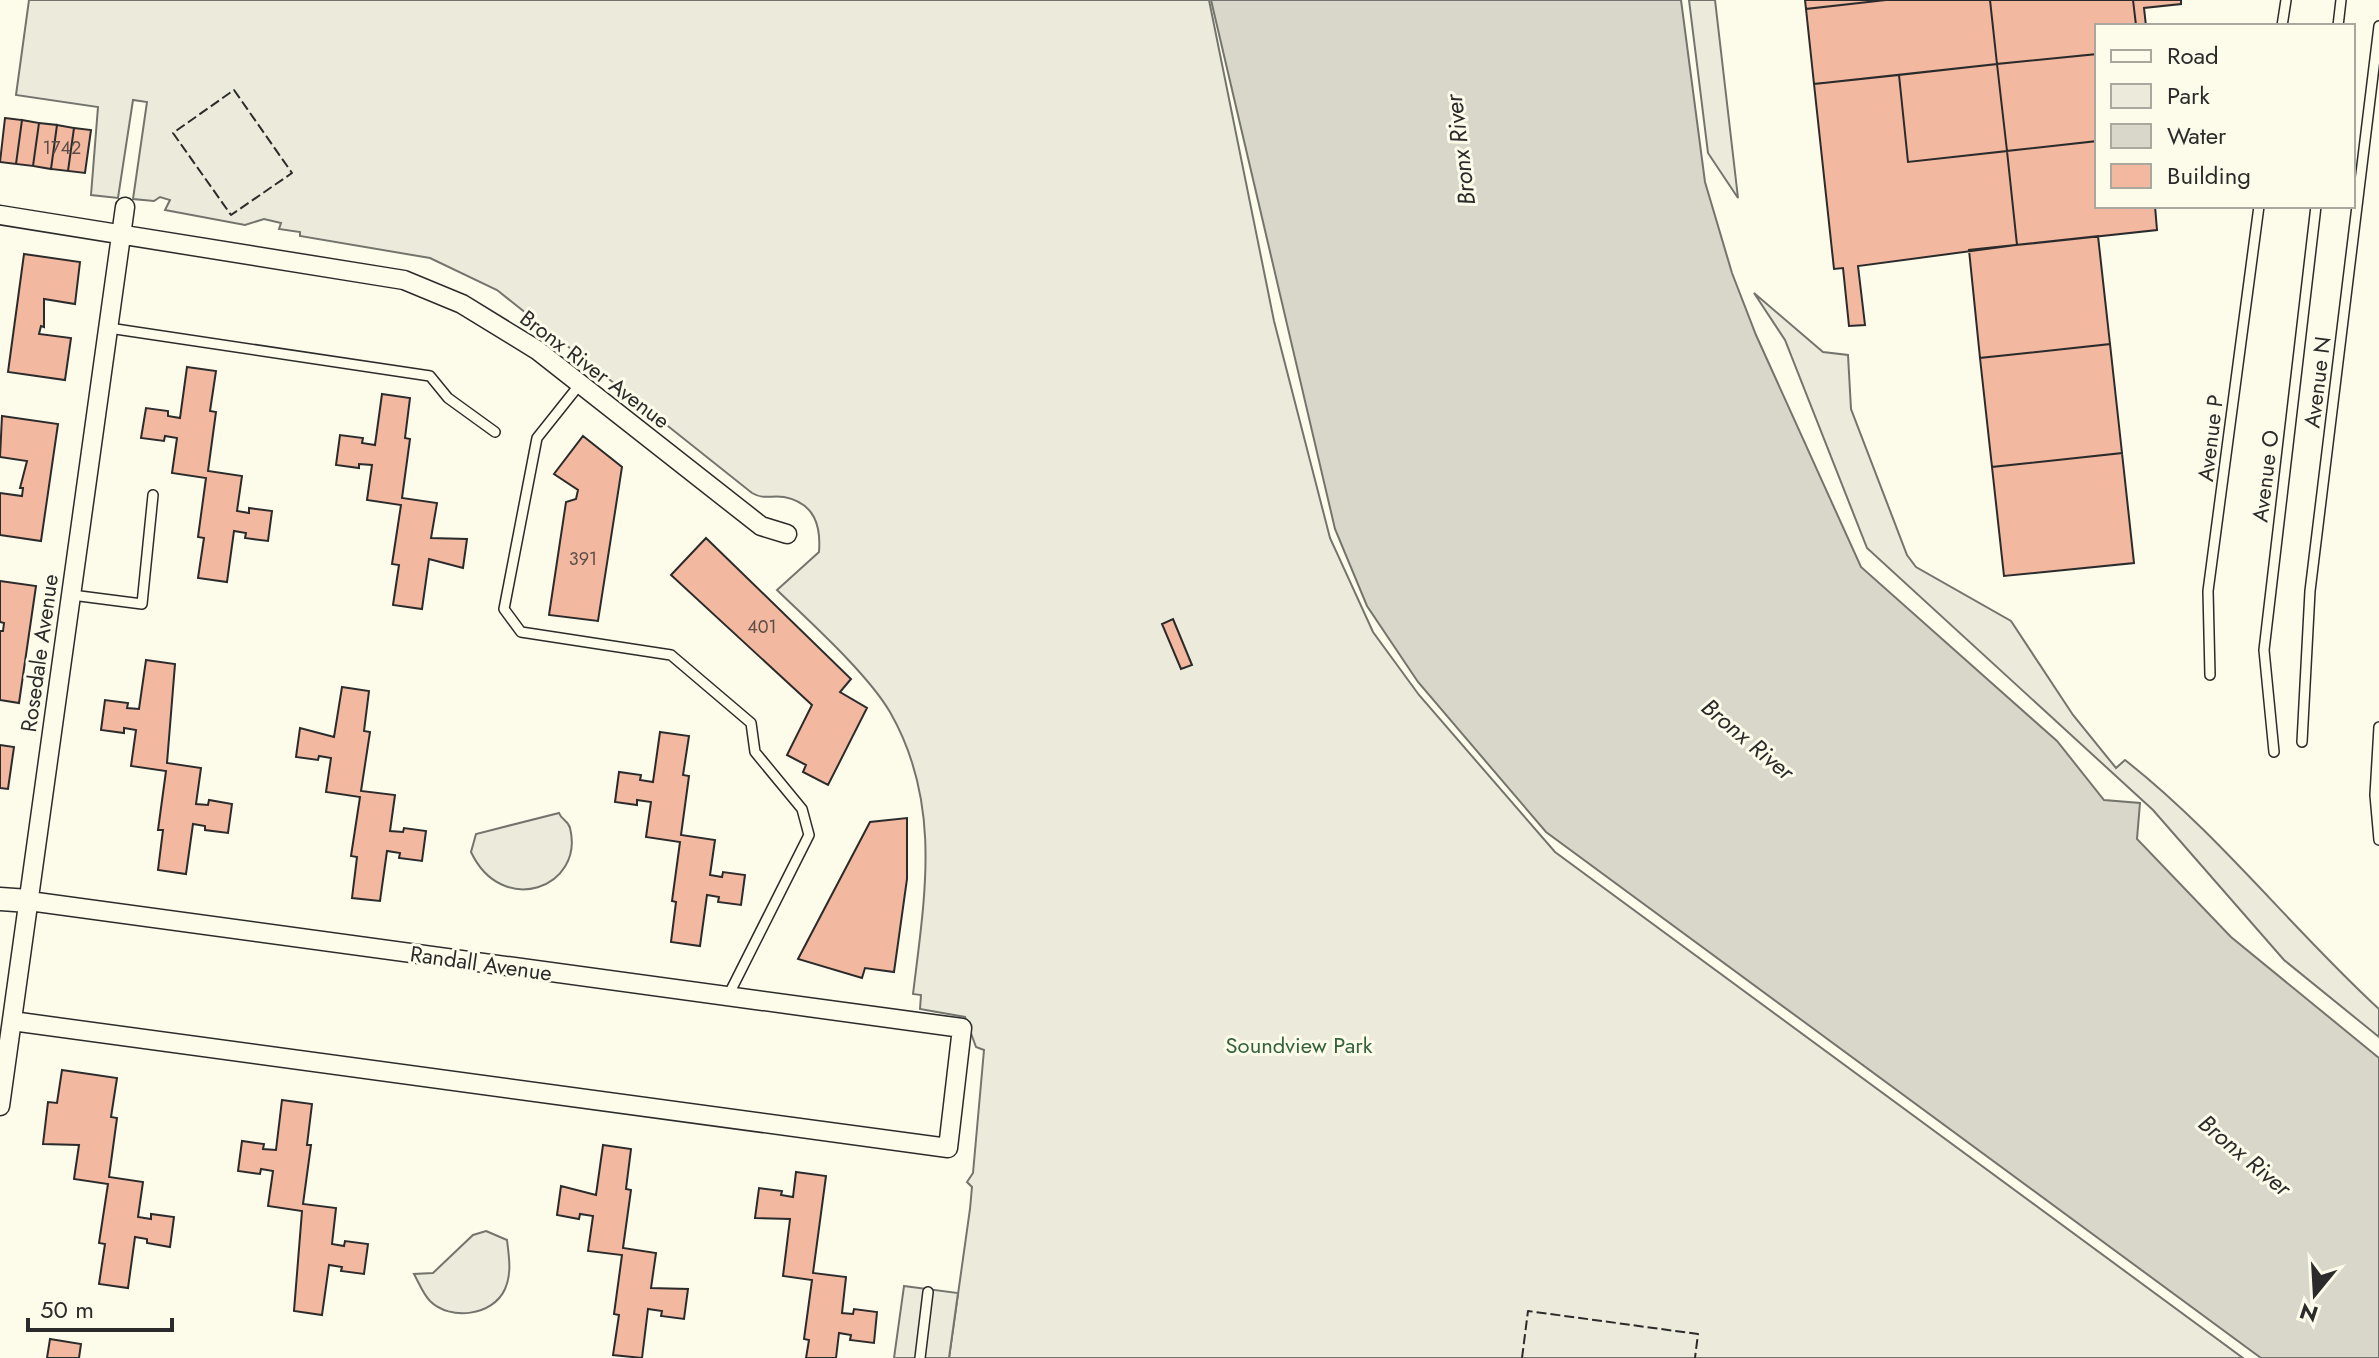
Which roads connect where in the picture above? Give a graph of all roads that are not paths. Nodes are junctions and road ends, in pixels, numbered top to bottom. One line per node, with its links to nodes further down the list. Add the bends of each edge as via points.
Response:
1 (2286, 0): 3 (lane)
2 (2341, 0): 4 (lane)
3 (2282, 24)
4 (2338, 24)
5 (2379, 26): 19 (lane, Avenue N, via 2310,591)
6 (125, 207): 10 (street, Rosedale Avenue)
7 (2259, 208): 17 (lane, Avenue P, via 2208,591)
8 (2316, 208): 20 (lane, Avenue O, via 2264,650)
9 (0, 215): 10 (street, Bronx River Avenue)
10 (122, 232): 11 (street, Rosedale Avenue); 12 (street, Bronx River Avenue, via 404,280 462,304 537,350)
11 (109, 328): 13 (lane, via 430,376 448,398); 16 (street, Rosedale Avenue)
12 (580, 384): 15 (street, Bronx River Avenue, via 761,526); 24 (lane, via 537,438 504,609 521,632 671,655 751,723 755,752 802,809 809,835)
13 (495, 432)
14 (153, 495): 16 (lane, via 142,604)
15 (787, 534)
16 (72, 595): 23 (street, Rosedale Avenue)
17 (2210, 675)
18 (2379, 727): 21 (lane)
19 (2302, 742)
20 (2274, 752)
21 (2379, 840)
22 (0, 899): 23 (street, Randall Avenue)
23 (29, 901): 24 (street, Randall Avenue); 25 (street, Rosedale Avenue)
24 (728, 996): 25 (street, Randall Avenue, via 962,1028 948,1148)
25 (7, 1031): 26 (street, Rosedale Avenue)
26 (0, 1106)
27 (928, 1292): 28 (lane)
28 (920, 1358)

